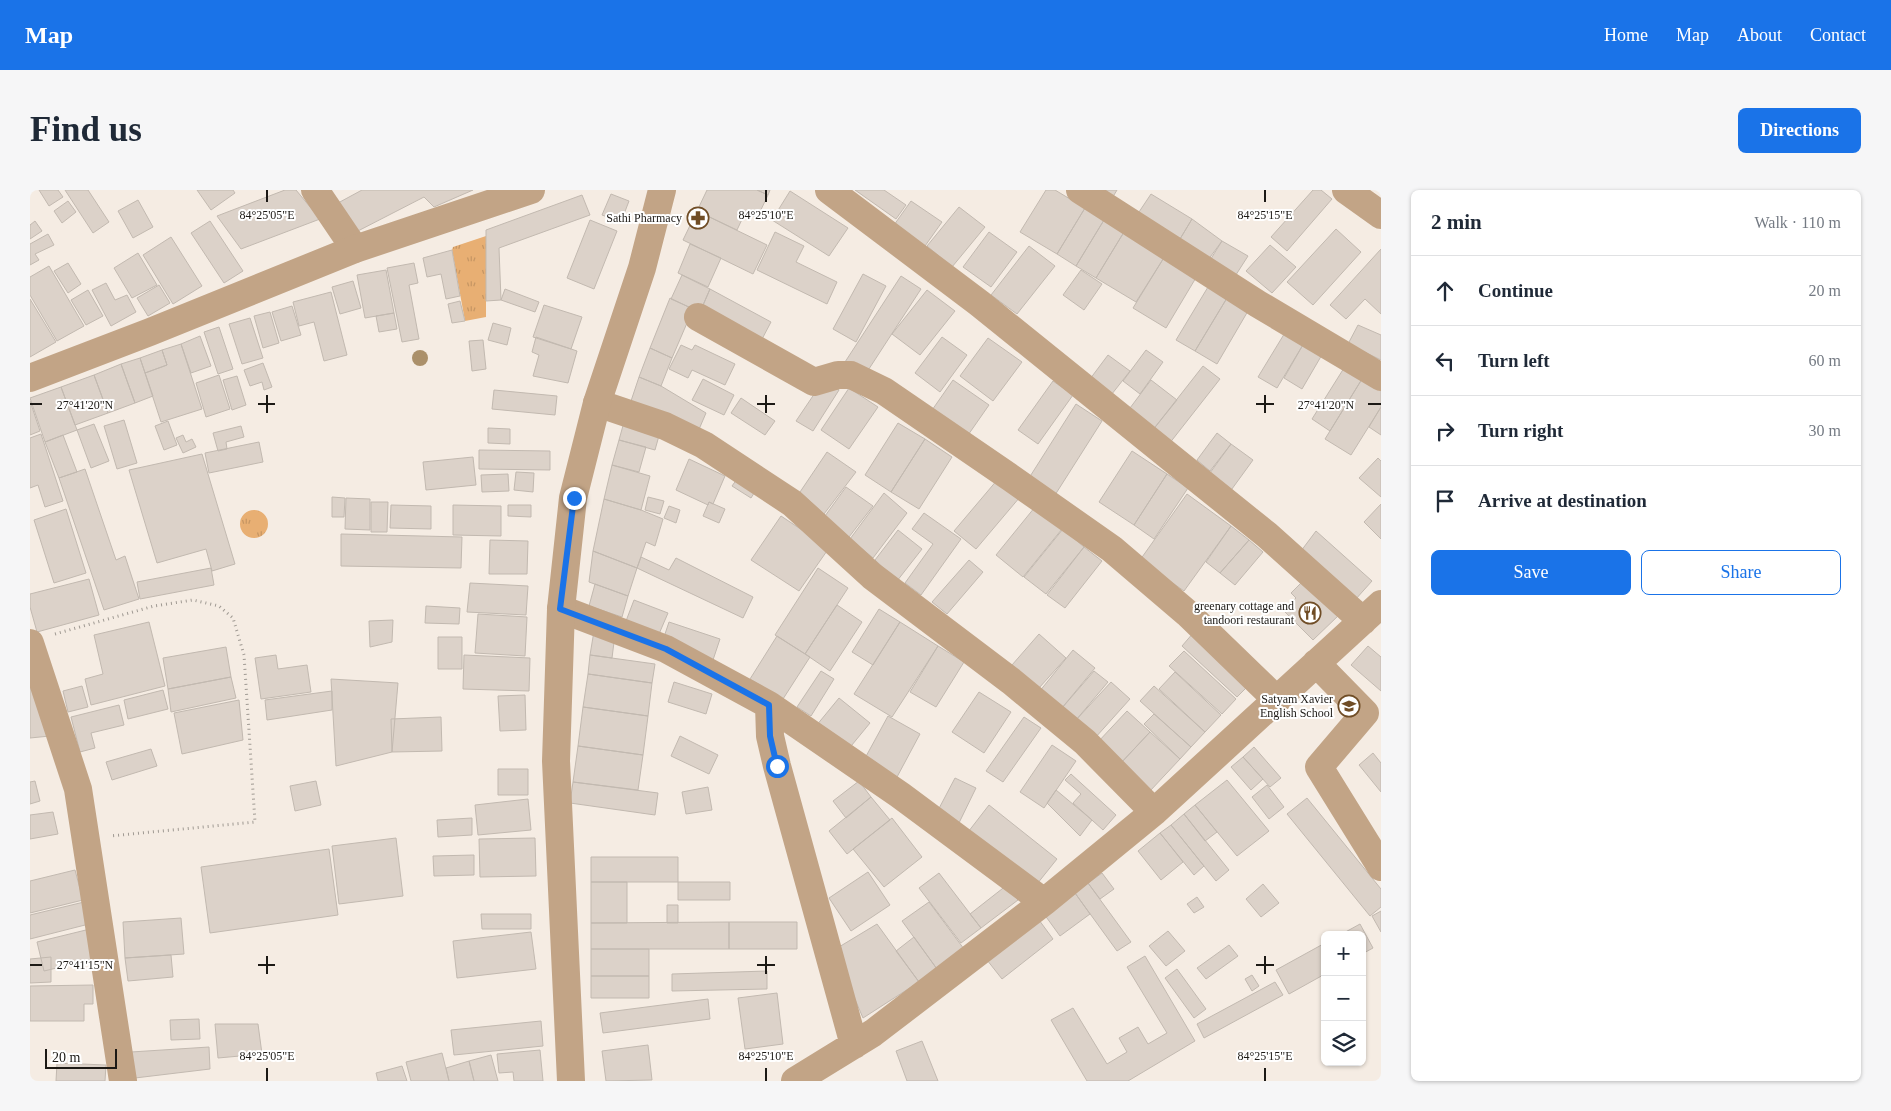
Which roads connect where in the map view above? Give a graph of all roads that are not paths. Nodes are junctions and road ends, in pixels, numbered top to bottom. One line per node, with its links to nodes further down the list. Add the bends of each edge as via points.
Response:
1 (315, 190): 8 (street)
2 (531, 190): 8 (street)
3 (662, 190): 12 (street, via 642,268)
4 (829, 190): 14 (street, via 979,303 1266,535)
5 (1080, 190): 10 (street, via 1258,304)
6 (1346, 190): 7 (street)
7 (1381, 216)
8 (355, 249): 11 (street)
9 (698, 317): 17 (street, via 814,382 851,375 884,391 1112,550 1187,613)
10 (1381, 377)
11 (30, 378)
12 (596, 403): 13 (street, via 574,498); 19 (street, via 665,426 704,445 792,503 872,576 1085,742)
13 (560, 609): 18 (street, via 666,649); 24 (street, via 556,761)
14 (1372, 613): 16 (street)
15 (40, 639): 23 (street, via 78,789)
16 (1316, 663): 17 (street); 20 (street, via 1365,713 1319,767)
17 (1277, 700): 19 (street)
18 (769, 705): 21 (street, via 900,795); 22 (street, via 770,736 777,766)
19 (1154, 812): 21 (street)
20 (1381, 867)
21 (1044, 902): 22 (street)
22 (854, 1045): 25 (street)
23 (123, 1081)
24 (571, 1081)
25 (795, 1081)

